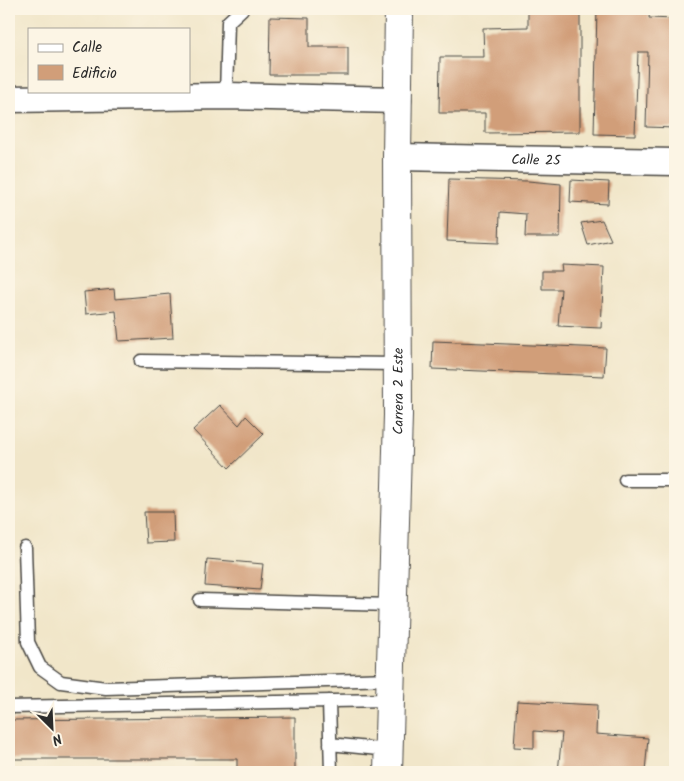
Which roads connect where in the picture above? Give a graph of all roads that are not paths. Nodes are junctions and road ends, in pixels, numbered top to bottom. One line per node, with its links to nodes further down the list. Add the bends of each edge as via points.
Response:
1 (242, 9): 3 (lane, via 228,22)
2 (399, 9): 5 (street, Carrera 2 Este)
3 (226, 96): 4 (street); 5 (street)
4 (9, 99)
5 (398, 100): 6 (street, Carrera 2 Este)
6 (397, 157): 7 (street, Calle 25); 9 (street, Carrera 2 Este)
7 (675, 162)
8 (141, 361): 9 (lane)
9 (398, 364): 14 (street, Carrera 2 Este)
10 (625, 480): 11 (lane)
11 (675, 480)
12 (25, 548): 15 (lane, via 28,642 40,667 61,682 106,688)
13 (200, 600): 14 (lane)
14 (392, 605): 15 (street, Carrera 2 Este)
15 (389, 690): 16 (lane); 19 (street, Carrera 2 Este)
16 (328, 701): 17 (lane); 18 (lane)
17 (9, 708)
18 (330, 744): 19 (lane); 20 (lane)
19 (388, 761)
20 (331, 772)

